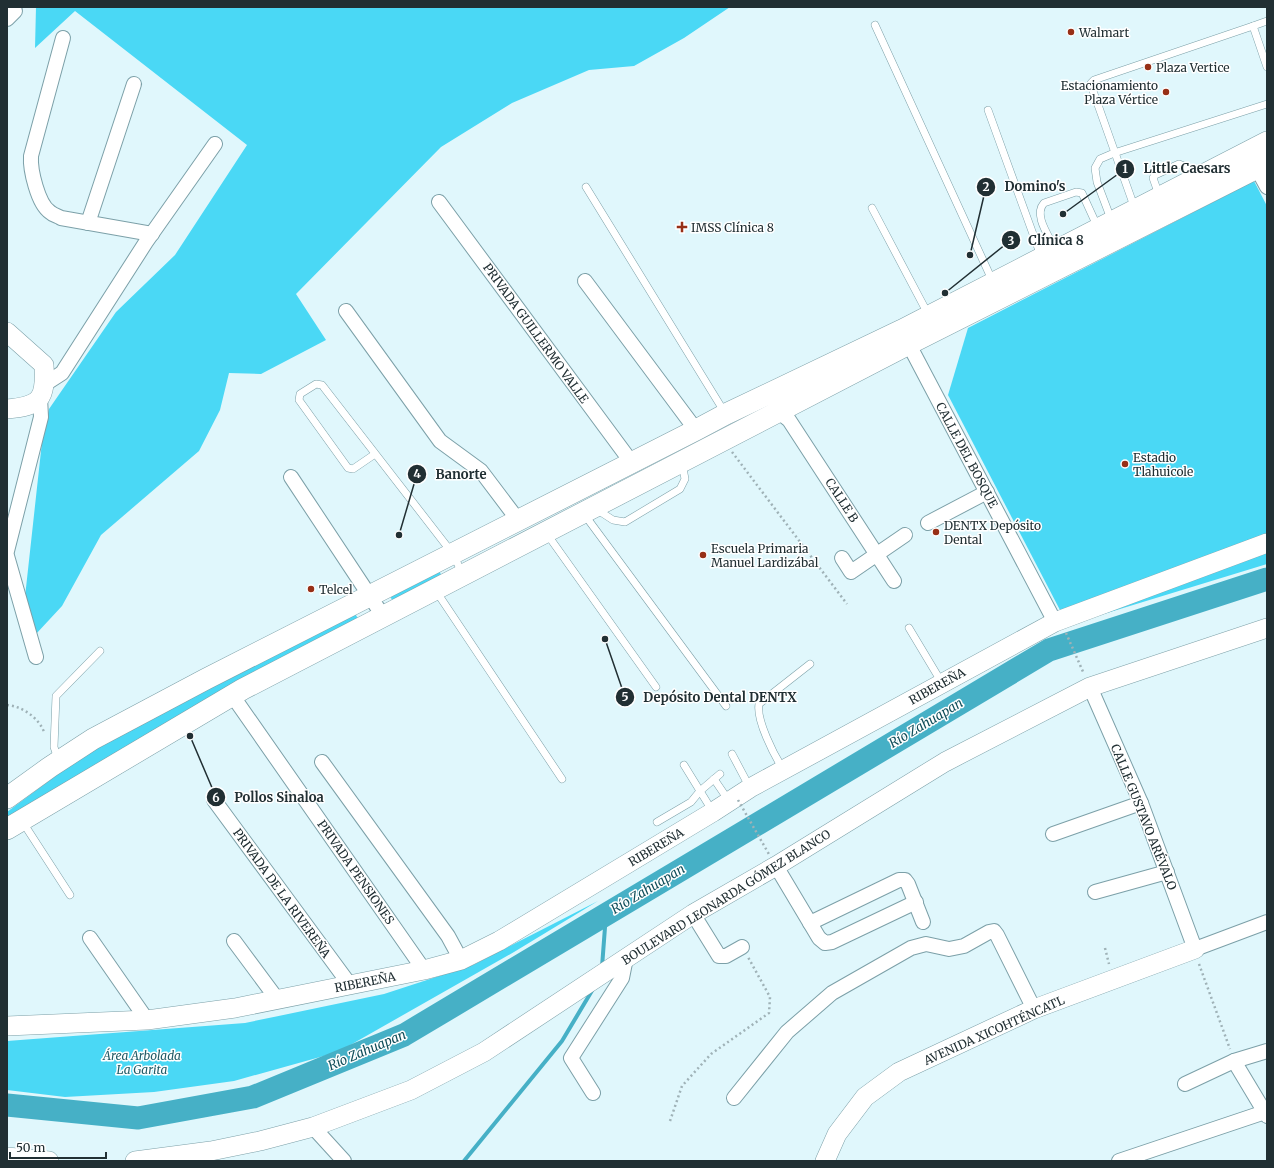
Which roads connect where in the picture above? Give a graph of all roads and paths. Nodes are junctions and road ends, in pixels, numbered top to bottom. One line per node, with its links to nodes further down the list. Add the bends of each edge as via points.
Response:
1 (10, 7): 2 (street, via 15,11)
2 (7, 19)
3 (1267, 21): 5 (lane)
4 (875, 25): 25 (lane)
5 (1253, 26): 7 (lane); 13 (lane, via 1094,80 1091,83 1092,88)
6 (63, 38): 20 (street, via 31,156 30,169 49,212 61,218)
7 (1267, 67)
8 (134, 84): 20 (street)
9 (1267, 104): 13 (lane)
10 (988, 110): 23 (lane)
11 (1267, 142): 14 (main road)
12 (215, 144): 22 (street)
13 (1114, 153): 19 (lane); 21 (lane, via 1100,159 1095,168)
14 (1257, 161): 16 (street); 19 (main road, via 1193,180); 29 (main road)
15 (586, 187): 34 (lane)
16 (1267, 187)
17 (439, 202): 37 (street, PRIVADA GUILLERMO VALLE)
18 (872, 208): 27 (lane)
19 (1135, 209): 21 (main road)
20 (88, 223): 22 (street)
21 (1105, 225): 23 (main road); 23 (lane, via 1082,193 1076,192 1044,203 1039,215)
22 (152, 234): 30 (street, via 62,373)
23 (1049, 254): 25 (main road)
24 (585, 281): 35 (street)
25 (993, 282): 27 (main road)
26 (346, 311): 41 (street, via 440,441 481,471)
27 (929, 316): 29 (main road)
28 (7, 332): 30 (street, via 44,365)
29 (905, 337): 31 (main road); 33 (main road); 39 (street, CALLE DEL BOSQUE)
30 (42, 391): 32 (street, via 28,407); 46 (street, via 41,417)
31 (772, 391): 33 (street, CALLE B, via 784,396); 34 (main road)
32 (7, 409)
33 (785, 413): 34 (main road); 48 (street, CALLE B)
34 (730, 427): 35 (main road); 40 (main road, via 682,462); 55 (path)
35 (696, 430): 37 (main road)
36 (375, 454): 36 (lane, via 322,385 316,384 300,394 299,400 348,468 353,469); 47 (lane)
37 (632, 463): 41 (main road)
38 (291, 477): 54 (street)
39 (987, 492): 42 (street); 57 (street, CALLE DEL BOSQUE)
40 (589, 511): 43 (main road); 68 (lane)
41 (518, 520): 47 (main road)
42 (928, 523)
43 (546, 532): 51 (main road); 65 (lane)
44 (905, 535): 48 (street)
45 (1267, 542): 57 (street, RIBEREÑA)
46 (7, 551)
47 (453, 554): 51 (lane); 54 (main road)
48 (877, 554): 50 (street, via 851,572); 52 (street, CALLE B)
49 (7, 556): 61 (street)
50 (842, 558)
51 (463, 575): 53 (main road)
52 (894, 581)
53 (435, 589): 56 (main road); 75 (lane)
54 (370, 596): 56 (street); 71 (main road, via 113,728)
55 (847, 604)
56 (383, 616): 66 (main road)
57 (1061, 627): 63 (path); 64 (street, RIBEREÑA)
58 (909, 628): 64 (lane)
59 (1267, 628): 63 (street, BOULEVARD LEONARDA GÓMEZ BLANCO)
60 (100, 651): 71 (lane, via 56,696 54,747)
61 (36, 657)
62 (810, 664): 74 (lane, via 759,704 758,712 775,756)
63 (1087, 681): 80 (street, CALLE GUSTAVO ARÉVALO); 85 (street, BOULEVARD LEONARDA GÓMEZ BLANCO)
64 (942, 683): 74 (street, RIBEREÑA)
65 (656, 686)
66 (232, 695): 83 (main road); 100 (street, PRIVADA PENSIONES)
67 (7, 705): 69 (path, via 18,706 41,724)
68 (726, 706)
69 (45, 735)
70 (732, 754): 77 (lane)
71 (59, 761): 78 (main road)
72 (322, 762): 99 (street, via 448,936)
73 (684, 765): 76 (lane)
74 (784, 770): 77 (street, RIBEREÑA)
75 (562, 779)
76 (700, 791): 77 (lane, via 717,777); 81 (lane); 82 (lane, via 691,802)
77 (739, 797): 81 (street, RIBEREÑA); 85 (path, bridge)
78 (7, 798)
79 (214, 800): 101 (street, PRIVADA DE LA RIVEREÑA)
80 (1141, 803): 84 (street); 86 (street, CALLE GUSTAVO ARÉVALO)
81 (713, 812): 99 (street, RIBEREÑA, via 499,941)
82 (657, 822)
83 (14, 825): 88 (lane)
84 (1053, 834)
85 (773, 861): 90 (street, BOULEVARD LEONARDA GÓMEZ BLANCO); 91 (street)
86 (1168, 872): 87 (street); 97 (street, CALLE GUSTAVO ARÉVALO)
87 (1095, 892)
88 (70, 895)
89 (916, 902): 91 (street, via 832,942 825,943); 91 (street, via 905,880 899,880); 92 (street)
90 (693, 914): 96 (street, via 719,956 726,956); 98 (street, BOULEVARD LEONARDA GÓMEZ BLANCO)
91 (810, 922)
92 (923, 922)
93 (1267, 922): 97 (street, AVENIDA XICOHTÉNCATL)
94 (90, 938): 104 (street)
95 (234, 941): 102 (street)
96 (742, 947): 112 (path, via 770,997 769,1013 711,1054 682,1086)
97 (1195, 949): 103 (street, AVENIDA XICOHTÉNCATL); 107 (path)
98 (626, 958): 109 (street, via 622,978 570,1058); 113 (street, BOULEVARD LEONARDA GÓMEZ BLANCO, via 484,1052 412,1090)
99 (461, 960): 100 (street, RIBEREÑA)
100 (424, 970): 101 (street, RIBEREÑA)
101 (350, 986): 102 (street, RIBEREÑA)
102 (277, 999): 104 (street, RIBEREÑA, via 234,1008)
103 (1034, 1009): 110 (street, via 994,931 964,946 949,949 926,944 911,948 826,998 787,1032); 118 (street, AVENIDA XICOHTÉNCATL, via 893,1076 865,1097 837,1134)
104 (147, 1020): 105 (street, RIBEREÑA)
105 (7, 1026)
106 (1267, 1051): 107 (street)
107 (1234, 1061): 108 (street); 111 (street)
108 (1185, 1084)
109 (593, 1093)
110 (734, 1098)
111 (1266, 1114): 119 (street)
112 (670, 1121)
113 (313, 1127): 116 (street, BOULEVARD LEONARDA GÓMEZ BLANCO, via 211,1151); 117 (street)
114 (7, 1157): 115 (street)
115 (49, 1161)
116 (135, 1161)
117 (344, 1161)
118 (825, 1161)
119 (1119, 1161)

